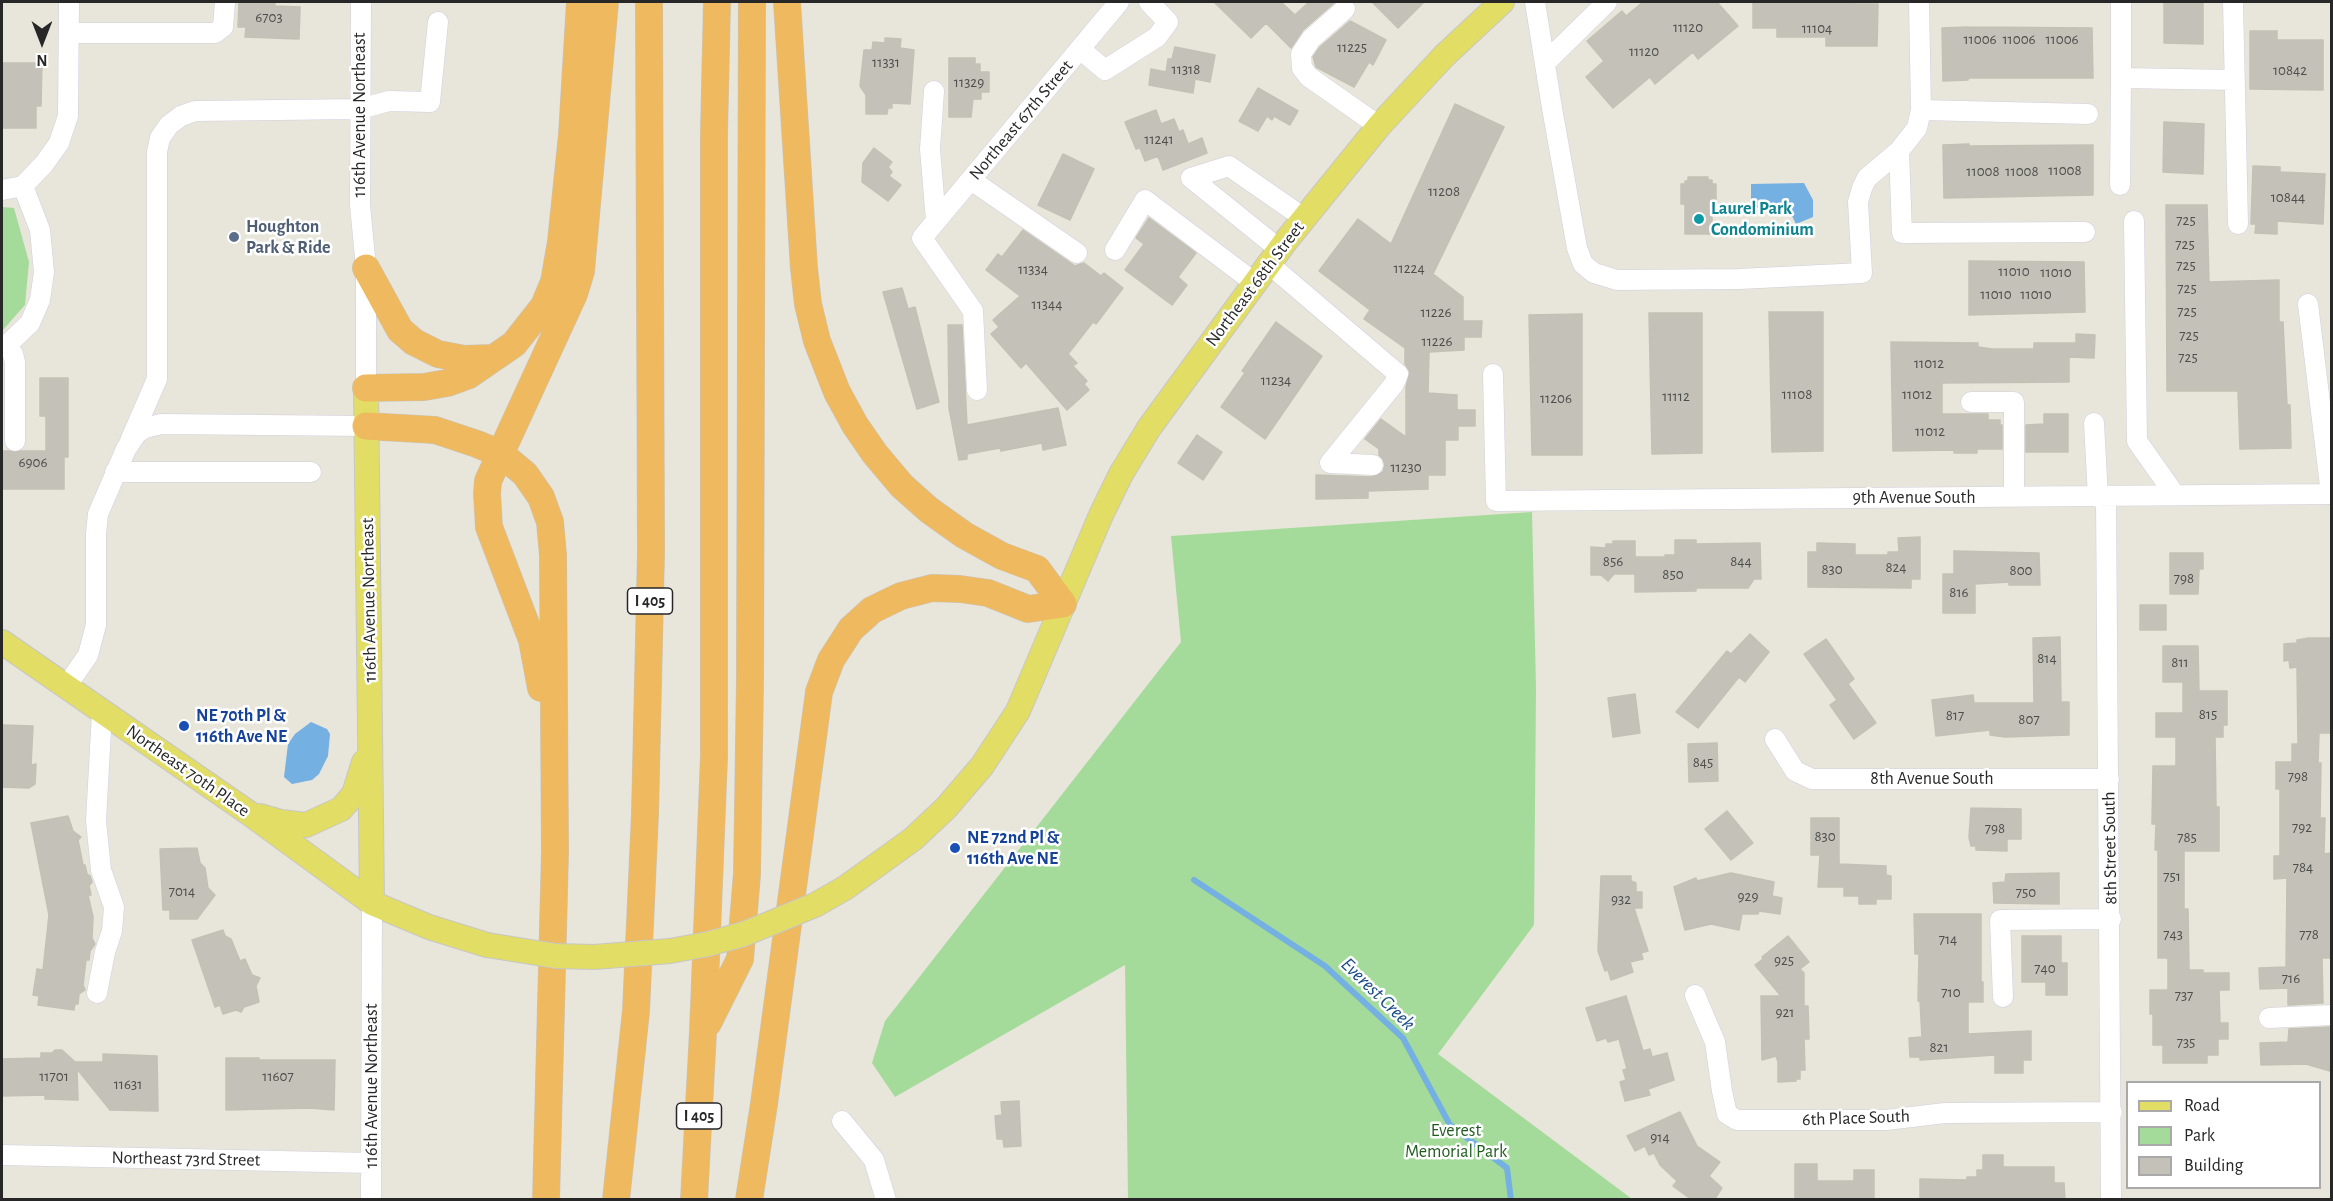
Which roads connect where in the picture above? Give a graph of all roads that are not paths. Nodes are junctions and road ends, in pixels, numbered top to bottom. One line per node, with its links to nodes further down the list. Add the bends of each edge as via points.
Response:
1 (69, 2): 20 (street)
2 (225, 2): 20 (street, via 223,27 215,33)
3 (361, 2): 26 (street, 116th Avenue Northeast)
4 (580, 2): 47 (highway, via 572,135 554,282 531,325 514,344)
5 (605, 2): 56 (highway, via 581,271)
6 (649, 2): 88 (highway, I 405, via 651,552 645,814 636,1011)
7 (717, 2): 81 (highway, I 405, via 714,757)
8 (752, 2): 81 (highway, via 747,874 740,958)
9 (787, 2): 64 (highway, via 806,286 817,341 837,392 875,454 902,486 964,535 1037,570)
10 (1119, 2): 21 (street, Northeast 67th Street)
11 (1149, 2): 21 (street, via 1168,22 1157,37 1105,70)
12 (1502, 2): 29 (main road, Northeast 68th Street, via 1444,56)
13 (1535, 2): 22 (street)
14 (1607, 2): 22 (street)
15 (1919, 2): 27 (street)
16 (2121, 2): 23 (street)
17 (2233, 2): 24 (street)
18 (1345, 9): 29 (street, via 1311,39 1301,54 1302,69)
19 (438, 22): 26 (street, via 430,102 389,101)
20 (69, 33): 33 (street, via 68,116 59,143)
21 (1080, 49): 31 (street, Northeast 67th Street)
22 (1545, 63): 30 (street, via 1582,264 1594,273 1617,280 1862,273 1858,202 1862,188 1867,178)
23 (2121, 78): 24 (street); 32 (street)
24 (2235, 80): 38 (street)
25 (934, 91): 36 (street, via 930,149)
26 (360, 109): 43 (street, 116th Avenue Northeast, via 360,205); 55 (street, via 195,111 169,125 156,152 157,379)
27 (1921, 110): 28 (street); 30 (street, via 1917,128)
28 (2088, 114)
29 (1379, 126): 35 (main road, Northeast 68th Street)
30 (1899, 151): 39 (street, via 1902,233)
31 (971, 180): 36 (street, Northeast 67th Street); 41 (street)
32 (2120, 185)
33 (23, 186): 34 (street); 46 (street, via 39,230 44,272 40,300 30,323)
34 (2, 190)
35 (1304, 219): 42 (main road, Northeast 68th Street); 42 (street, via 1230,166 1191,178)
36 (936, 221): 50 (street, Northeast 67th Street, via 922,238 974,311)
37 (2134, 221): 61 (street, via 2137,441)
38 (2238, 224)
39 (2085, 232)
40 (1115, 250): 44 (street, via 1145,200)
41 (1077, 253)
42 (1274, 257): 44 (main road, Northeast 68th Street); 57 (street, via 1398,374 1330,463)
43 (366, 268): 47 (highway, via 400,330 414,342 438,354 464,359); 49 (street, 116th Avenue Northeast)
44 (1255, 283): 64 (main road, Northeast 68th Street, via 1130,459)
45 (2308, 304): 60 (street)
46 (4, 346): 54 (street, via 15,362)
47 (492, 358): 49 (highway, via 469,375 447,383)
48 (1493, 374): 62 (street, 9th Avenue South, via 1496,501)
49 (366, 388): 53 (main road, 116th Avenue Northeast)
50 (977, 390)
51 (1971, 402): 62 (street, via 2013,402)
52 (2094, 423): 63 (street, 8th Street South)
53 (366, 426): 55 (street, via 161,424 145,428); 56 (highway, via 435,430); 69 (main road, 116th Avenue Northeast)
54 (15, 441)
55 (130, 441): 58 (street)
56 (501, 454): 70 (highway, via 488,481 489,527 532,640); 70 (highway, via 525,474 541,497 550,522)
57 (1373, 465)
58 (115, 472): 59 (street); 66 (street, via 97,524 94,633 88,655)
59 (311, 472)
60 (2331, 494): 61 (street, 9th Avenue South)
61 (2175, 495): 63 (street, 9th Avenue South)
62 (2014, 497): 63 (street, 9th Avenue South)
63 (2102, 497): 71 (street, 8th Street South)
64 (1063, 604): 73 (main road, Northeast 68th Street, via 1018,711 982,766 919,834); 90 (highway, via 1028,609 988,593 932,588 901,596 872,610 851,628 831,660 819,692)
65 (2, 642): 66 (main road, Northeast 70th Place)
66 (66, 687): 67 (main road, Northeast 70th Place)
67 (102, 712): 72 (main road, Northeast 70th Place); 76 (street, via 96,821 101,870 114,907)
68 (1775, 739): 71 (street, 8th Avenue South, via 1795,771 1812,778)
69 (370, 746): 72 (main road, via 354,794 344,808 306,825); 74 (main road, 116th Avenue Northeast)
70 (554, 771): 87 (highway)
71 (2109, 778): 75 (street, 8th Street South)
72 (249, 813): 74 (main road, Northeast 70th Place)
73 (845, 888): 74 (main road, Northeast 70th Place, bridge, via 815,905 708,944 594,957 556,956 487,945)
74 (372, 903): 85 (street, 116th Avenue Northeast)
75 (2111, 919): 78 (street, via 2000,920); 82 (street, 8th Street South)
76 (98, 993)
77 (1695, 995): 82 (street, 6th Place South, via 1715,1042 1727,1114 1737,1120 1886,1120 1945,1113)
78 (2003, 997)
79 (2331, 1015): 80 (street)
80 (2269, 1018)
81 (704, 1032): 89 (highway, I 405)
82 (2112, 1112): 92 (street, 8th Street South)
83 (842, 1121): 91 (street, via 874,1160)
84 (2, 1155): 85 (street, Northeast 73rd Street)
85 (371, 1163): 86 (street, 116th Avenue Northeast)
86 (371, 1200)
87 (546, 1200)
88 (616, 1200)
89 (694, 1200)
90 (749, 1200)
91 (886, 1200)
92 (2111, 1200)

